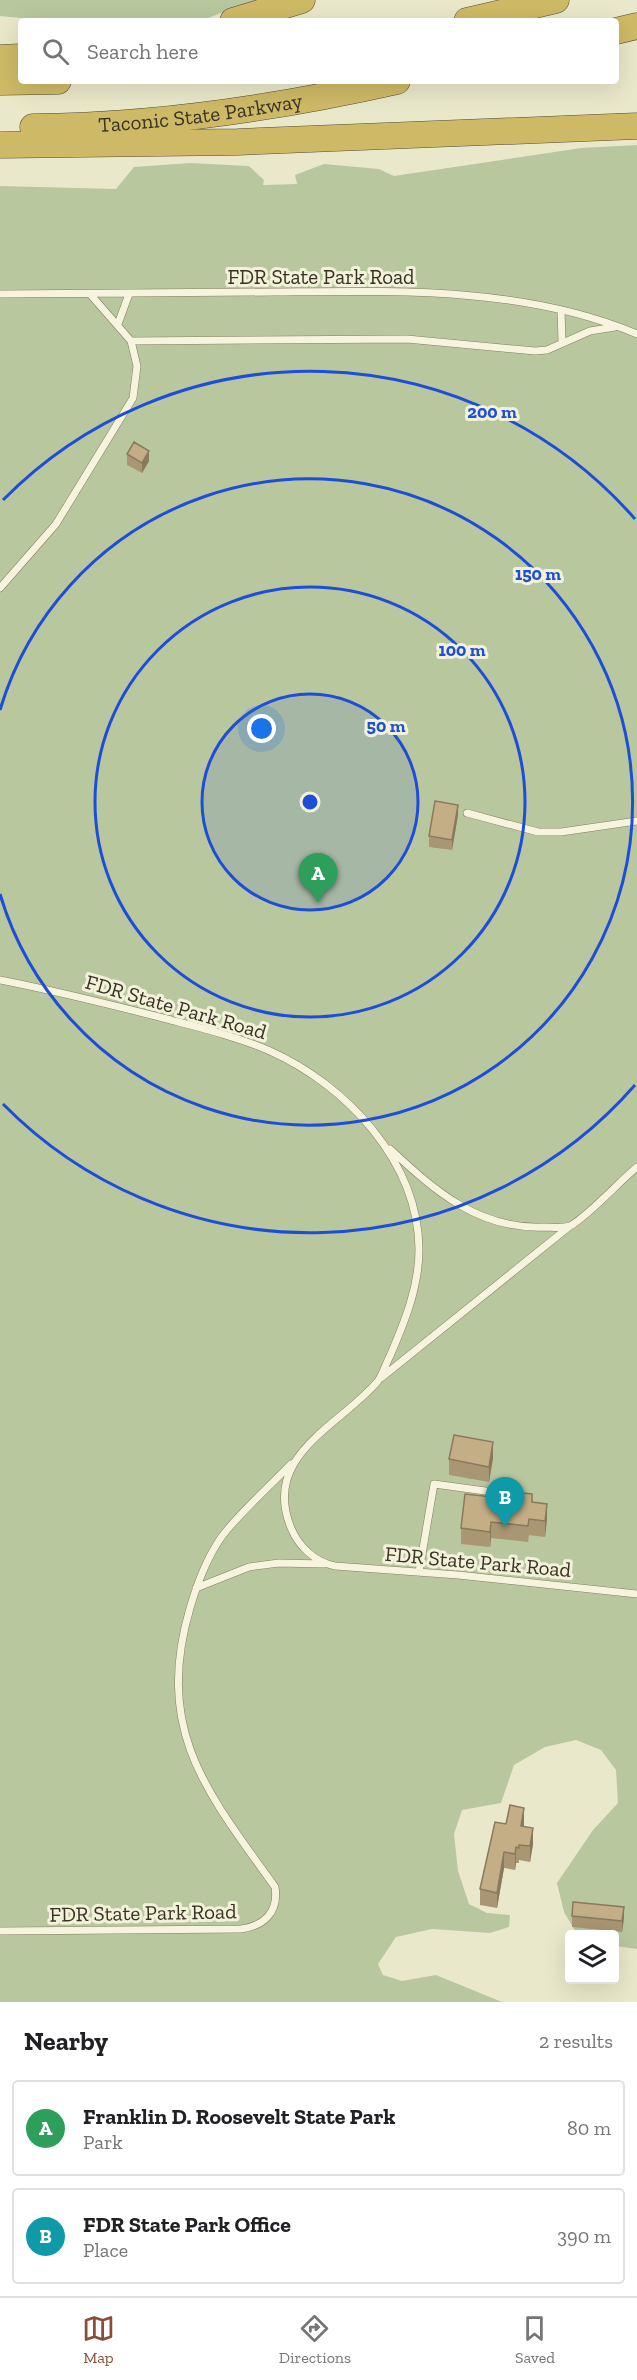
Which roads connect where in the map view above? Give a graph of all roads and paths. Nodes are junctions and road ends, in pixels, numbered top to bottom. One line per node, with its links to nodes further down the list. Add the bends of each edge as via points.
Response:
1 (302, 0): 3 (highway)
2 (556, 0): 4 (highway)
3 (243, 18)
4 (480, 18)
5 (637, 26): 6 (highway)
6 (619, 30)
7 (18, 57): 8 (highway)
8 (0, 58)
9 (0, 82): 10 (highway)
10 (18, 82)
11 (383, 84): 13 (highway, Taconic State Parkway, via 215,115 110,125)
12 (637, 126): 14 (highway, via 270,141)
13 (0, 127)
14 (0, 145)
15 (0, 294): 16 (lane, FDR State Park Road)
16 (90, 294): 17 (lane, FDR State Park Road); 19 (lane)
17 (129, 294): 18 (lane, FDR State Park Road, via 397,292); 19 (lane)
18 (561, 310): 20 (lane, FDR State Park Road); 23 (lane)
19 (118, 324): 22 (lane)
20 (618, 326): 21 (lane, FDR State Park Road); 23 (lane)
21 (637, 334)
22 (131, 341): 23 (lane, via 407,339 535,351); 24 (lane, via 137,366 133,398 56,524)
23 (562, 342)
24 (0, 588)
25 (467, 813): 26 (lane, via 538,832)
26 (637, 821)
27 (0, 980): 28 (lane, FDR State Park Road, via 204,1029 268,1050 320,1081)
28 (383, 1142): 30 (lane, FDR State Park Road, via 423,1179 468,1211 510,1224 538,1228); 31 (lane, FDR State Park Road, via 405,1184 419,1247 417,1278 406,1318)
29 (637, 1167): 30 (lane, FDR State Park Road)
30 (570, 1226): 31 (lane, FDR State Park Road)
31 (379, 1380): 32 (lane, FDR State Park Road)
32 (291, 1463): 34 (lane, via 286,1513 302,1546); 36 (lane, FDR State Park Road, via 226,1531)
33 (503, 1494): 35 (lane, via 434,1484)
34 (324, 1564): 35 (lane, FDR State Park Road); 36 (lane, FDR State Park Road, via 249,1567)
35 (419, 1572): 37 (lane, FDR State Park Road)
36 (196, 1588): 38 (lane, FDR State Park Road, via 177,1662 183,1727 188,1746 221,1812 275,1887 277,1897 271,1913 259,1925 241,1929)
37 (637, 1594)
38 (0, 1931)

